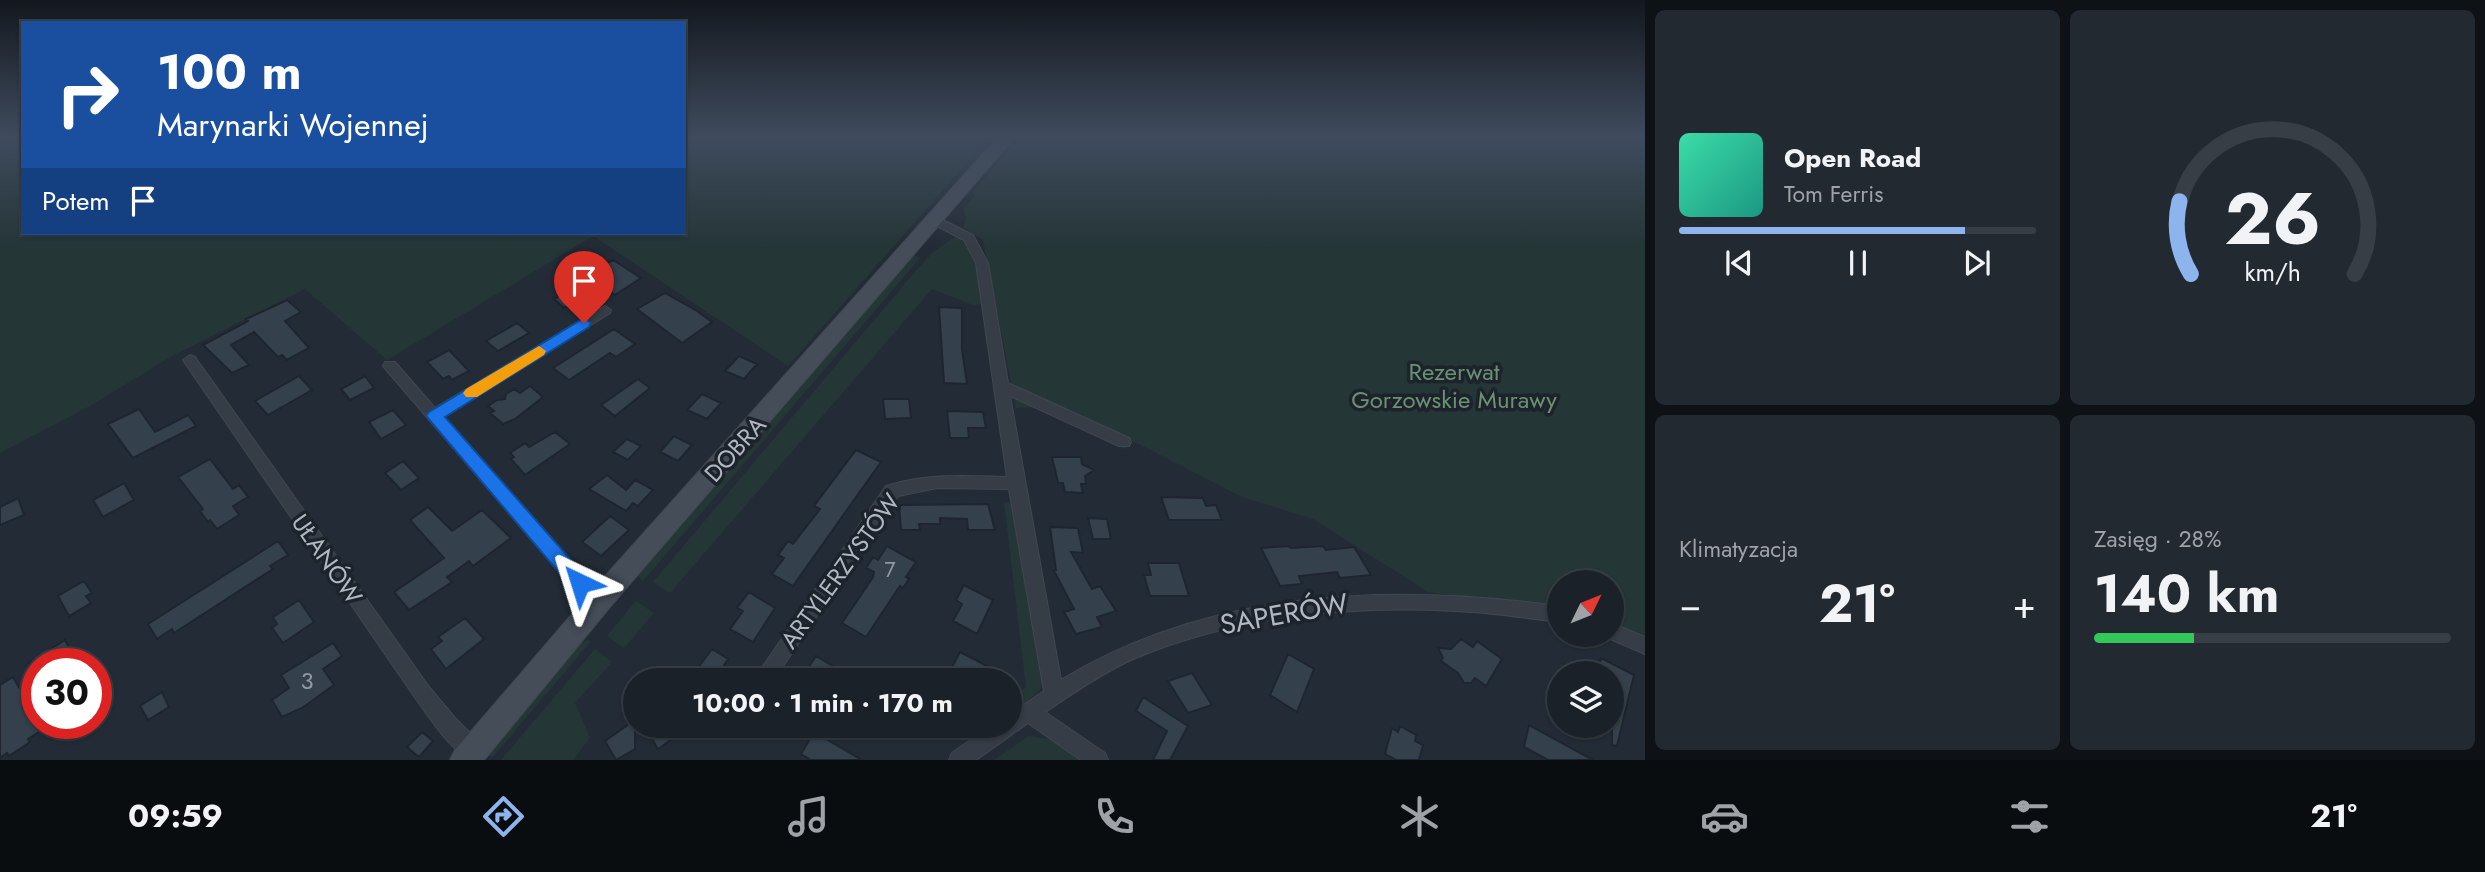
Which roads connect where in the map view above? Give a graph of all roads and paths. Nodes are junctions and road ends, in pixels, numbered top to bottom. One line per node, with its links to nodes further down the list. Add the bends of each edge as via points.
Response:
1 (976, 173): 2 (street, DOBRA)
2 (936, 220): 6 (street, via 969,238 982,263); 10 (street, DOBRA)
3 (605, 310): 7 (street)
4 (190, 360): 19 (street, UŁANÓW)
5 (390, 366): 7 (street)
6 (1001, 386): 8 (street); 9 (street)
7 (434, 416): 10 (street)
8 (1124, 442)
9 (1016, 484): 14 (street, ARTYLERZYSTÓW, via 925,482 892,491); 15 (street)
10 (598, 604): 19 (street, DOBRA)
11 (1547, 613): 15 (street, SAPERÓW, via 1358,601 1279,612 1170,638 1125,655)
12 (1624, 636): 13 (street)
13 (1645, 646)
14 (771, 668)
15 (1054, 692): 16 (street, SAPERÓW)
16 (1028, 712): 17 (street, SAPERÓW); 21 (street)
17 (1022, 716)
18 (991, 738): 20 (street, SAPERÓW)
19 (469, 755)
20 (959, 760)
21 (1098, 760)

